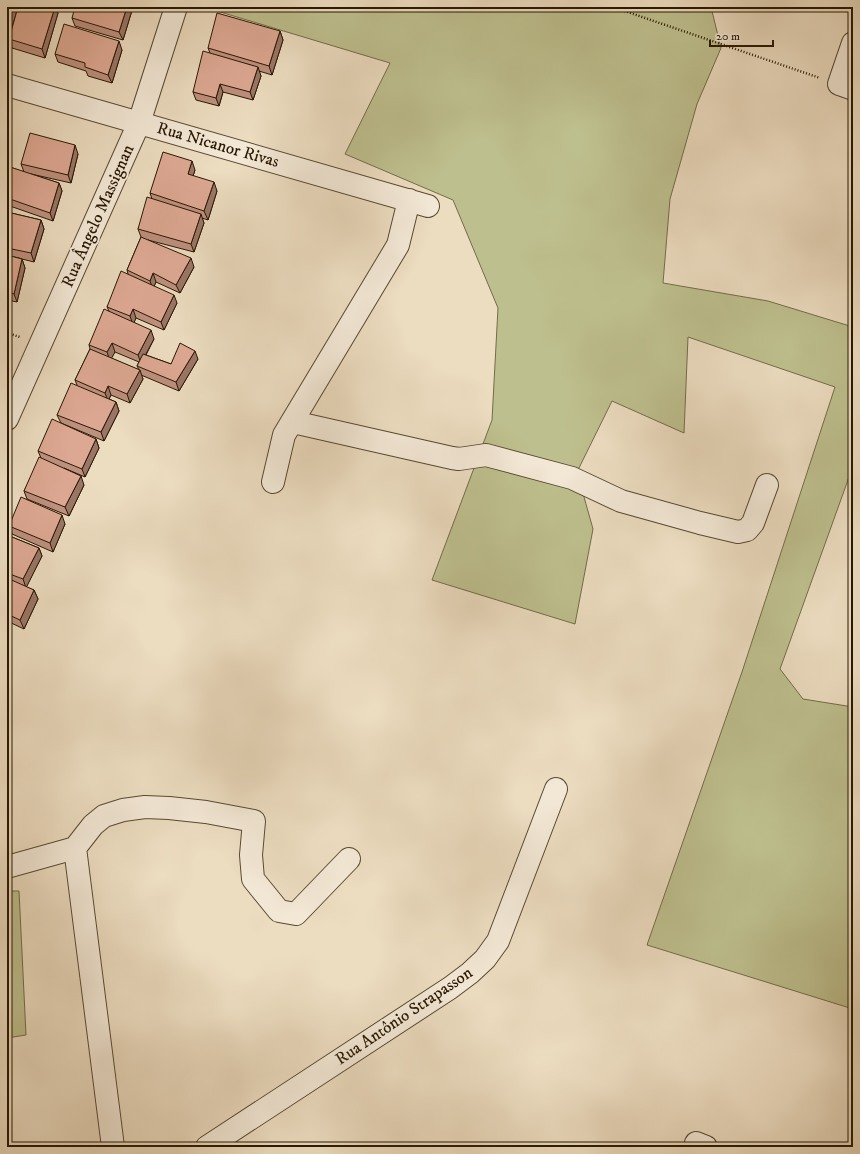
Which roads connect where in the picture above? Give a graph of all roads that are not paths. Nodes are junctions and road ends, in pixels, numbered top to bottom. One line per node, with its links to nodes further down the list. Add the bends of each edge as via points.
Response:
1 (176, 7): 5 (street, Rua Ângelo Massignan)
2 (853, 43): 4 (street)
3 (7, 85): 5 (street, Rua Nicanor Rivas)
4 (846, 87)
5 (140, 123): 6 (street, Rua Ângelo Massignan); 7 (street, Rua Nicanor Rivas, via 419,203 398,245)
6 (7, 419)
7 (293, 422): 8 (street, via 284,435); 9 (street, via 452,458 486,455 572,478 620,501 738,532 747,530 753,523)
8 (273, 482)
9 (767, 486)
10 (556, 789): 15 (street, Rua Antônio Strapasson, via 501,934 485,959 450,988)
11 (75, 848): 12 (street, via 92,825 104,816 123,810 145,807 169,808 254,821 251,855 253,879 279,911 296,914); 13 (street); 14 (street)
12 (349, 859)
13 (7, 867)
14 (113, 1147)
15 (207, 1147)

